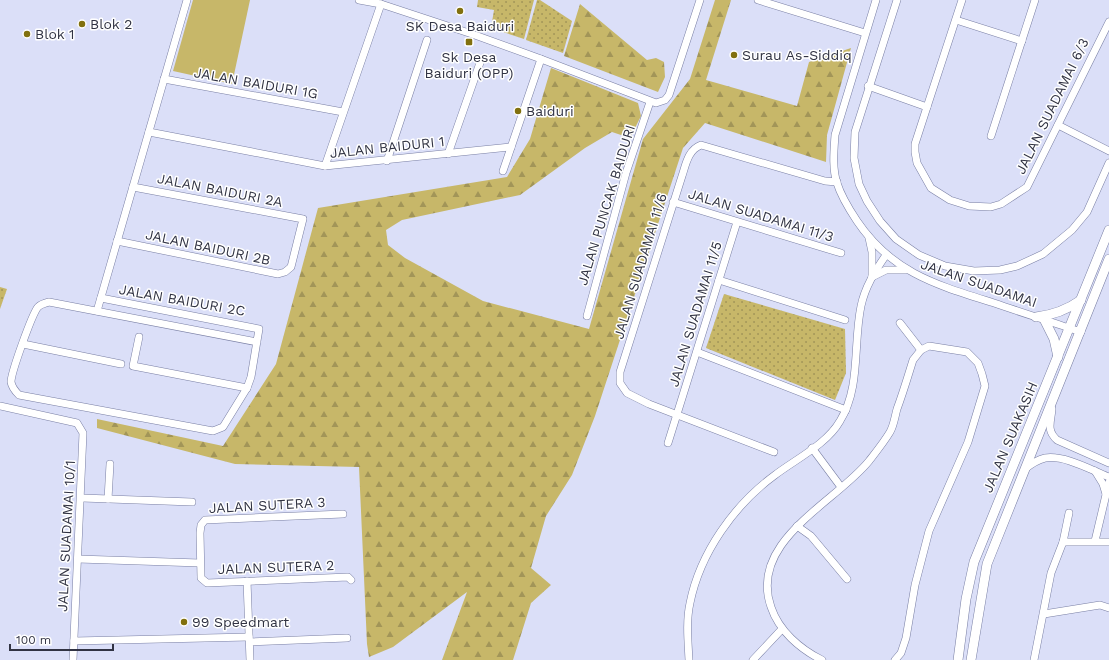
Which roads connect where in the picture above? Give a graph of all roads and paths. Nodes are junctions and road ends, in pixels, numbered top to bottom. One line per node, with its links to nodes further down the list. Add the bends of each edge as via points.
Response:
1 (187, 0): 17 (street)
2 (360, 0): 9 (street)
3 (700, 0): 19 (street, via 669,95 660,103)
4 (758, 0): 12 (street)
5 (876, 0): 12 (street, JALAN SUADAMAI)
6 (897, 0): 18 (street)
7 (962, 0): 10 (street, JALAN SUADAMAI 6/3)
8 (1035, 0): 14 (street)
9 (381, 4): 15 (street); 21 (street)
10 (956, 20): 14 (street); 20 (street, JALAN SUADAMAI 6/3)
11 (1109, 22): 22 (street, JALAN SUADAMAI 6/3)
12 (865, 33): 32 (street, JALAN SUADAMAI, via 835,134)
13 (427, 40): 28 (street)
14 (1022, 41): 24 (street)
15 (541, 59): 19 (street); 25 (street)
16 (481, 60): 27 (street)
17 (164, 79): 21 (street, JALAN BAIDURI 1G); 23 (street)
18 (868, 86): 20 (street); 29 (street, via 855,132 854,158 859,184 876,214 896,239 918,255 945,266 974,271 1000,270 1017,266 1043,254 1072,230 1087,212)
19 (650, 102): 49 (street, JALAN PUNCAK BAIDURI, via 626,173)
20 (927, 107): 22 (street, JALAN SUADAMAI 6/3, via 915,144 916,163 932,188 950,200 969,206 991,207 1001,204 1027,187)
21 (343, 112): 30 (street)
22 (1058, 125): 26 (street)
23 (149, 132): 30 (street, JALAN BAIDURI 1); 33 (street)
24 (990, 136)
25 (511, 147): 27 (street, JALAN BAIDURI 1); 31 (street)
26 (1109, 150)
27 (448, 154): 28 (street, JALAN BAIDURI 1)
28 (387, 160): 30 (street, JALAN BAIDURI 1)
29 (1109, 163)
30 (325, 166)
31 (503, 171)
32 (837, 182): 34 (street, JALAN SUADAMAI 11/6, via 825,181 701,145 694,147 690,152); 38 (street, JALAN SUADAMAI, via 849,208)
33 (133, 187): 35 (street, JALAN BAIDURI 2A); 39 (street)
34 (673, 202): 36 (street, JALAN SUADAMAI 11/3); 66 (street, JALAN SUADAMAI 11/6, via 620,372 620,383 627,393)
35 (303, 219): 39 (street, JALAN BAIDURI 2B, via 291,267 278,274)
36 (737, 222): 40 (street, JALAN SUADAMAI 11/3); 45 (street, JALAN SUADAMAI 11/5)
37 (1109, 230): 47 (main road, JALAN SUAKASIH)
38 (868, 238): 41 (street, JALAN SUADAMAI); 44 (street, via 872,252)
39 (117, 241): 46 (street)
40 (841, 253)
41 (886, 255): 43 (street, JALAN SUADAMAI); 44 (street)
42 (1109, 259): 54 (main road, JALAN SUAKASIH)
43 (907, 271): 44 (street, via 886,270); 50 (street, JALAN SUADAMAI, via 940,285)
44 (872, 277): 65 (street, via 861,305 852,392)
45 (719, 280): 51 (street); 59 (street, JALAN SUADAMAI 11/5)
46 (101, 298): 48 (street); 56 (street, JALAN BAIDURI 2C, via 259,329)
47 (1082, 300): 50 (main road, via 1064,311); 53 (main road, JALAN SUAKASIH)
48 (97, 310): 56 (street); 57 (street, via 49,302 40,305)
49 (586, 316)
50 (1040, 318): 53 (street, JALAN SUADAMAI); 60 (main road, via 1054,339)
51 (845, 320)
52 (900, 323): 58 (street)
53 (1070, 328): 54 (street, JALAN SUADAMAI); 60 (main road, JALAN SUAKASIH)
54 (1081, 332): 63 (main road, JALAN SUAKASIH)
55 (139, 337): 62 (street, via 133,366)
56 (257, 342): 62 (street)
57 (23, 344): 61 (street); 62 (street, via 11,382 19,395 213,431 224,427)
58 (921, 350): 76 (street, via 913,360 890,431 856,477); 104 (street, via 929,346 967,352 978,363 985,386 968,442 929,531 915,586 906,638 901,653)
59 (697, 352): 65 (street); 66 (street, JALAN SUADAMAI 11/5)
60 (1058, 357): 105 (main road, JALAN SUAKASIH, via 974,562)
61 (120, 364)
62 (247, 388)
63 (1052, 400): 70 (street, via 1049,427 1051,435); 72 (main road, JALAN SUAKASIH)
64 (0, 406): 78 (street, JALAN SUADAMAI 10/1, via 77,423 84,438)
65 (846, 410): 68 (street, via 840,422 826,438)
66 (678, 414): 67 (street, JALAN SUADAMAI 11/5); 69 (street)
67 (668, 444)
68 (812, 448): 76 (street); 101 (street, via 750,497 730,519 706,557 690,603)
69 (774, 452)
70 (1109, 463)
71 (110, 464): 79 (street)
72 (1025, 469): 73 (street, via 1046,458 1068,461); 106 (main road, JALAN SUAKASIH, via 987,564)
73 (1095, 471): 74 (street); 77 (street)
74 (1109, 477)
75 (1109, 482): 77 (street)
76 (841, 487): 83 (street)
77 (1107, 493): 85 (street)
78 (82, 498): 79 (street); 88 (street, JALAN SUADAMAI 10/1)
79 (108, 499): 80 (street)
80 (192, 502)
81 (1069, 513): 86 (street)
82 (343, 514): 84 (street, JALAN SUTERA 3, via 205,520)
83 (797, 526): 90 (street, via 811,536); 95 (street, via 773,557 768,575 767,596)
84 (200, 533): 89 (street, JALAN SUTERA 2)
85 (1095, 541): 86 (street); 87 (street)
86 (1062, 542): 94 (street, via 1051,573)
87 (1109, 542)
88 (78, 559): 89 (street); 98 (street, JALAN SUADAMAI 10/1)
89 (200, 563): 92 (street, JALAN SUTERA 2, via 201,578 207,583)
90 (847, 579)
91 (351, 580): 92 (street, JALAN SUTERA 2, via 348,577)
92 (247, 581): 97 (street)
93 (1109, 608): 94 (street, via 1100,605)
94 (1044, 614): 107 (street)
95 (782, 629): 102 (street); 103 (street, via 808,653)
96 (347, 638): 97 (street)
97 (252, 640): 98 (street); 100 (street)
98 (74, 641): 99 (street, JALAN SUADAMAI 10/1)
99 (73, 660)
100 (250, 660)
101 (689, 660)
102 (753, 660)
103 (822, 660)
104 (895, 660)
105 (958, 660)
106 (971, 660)
107 (1034, 660)

